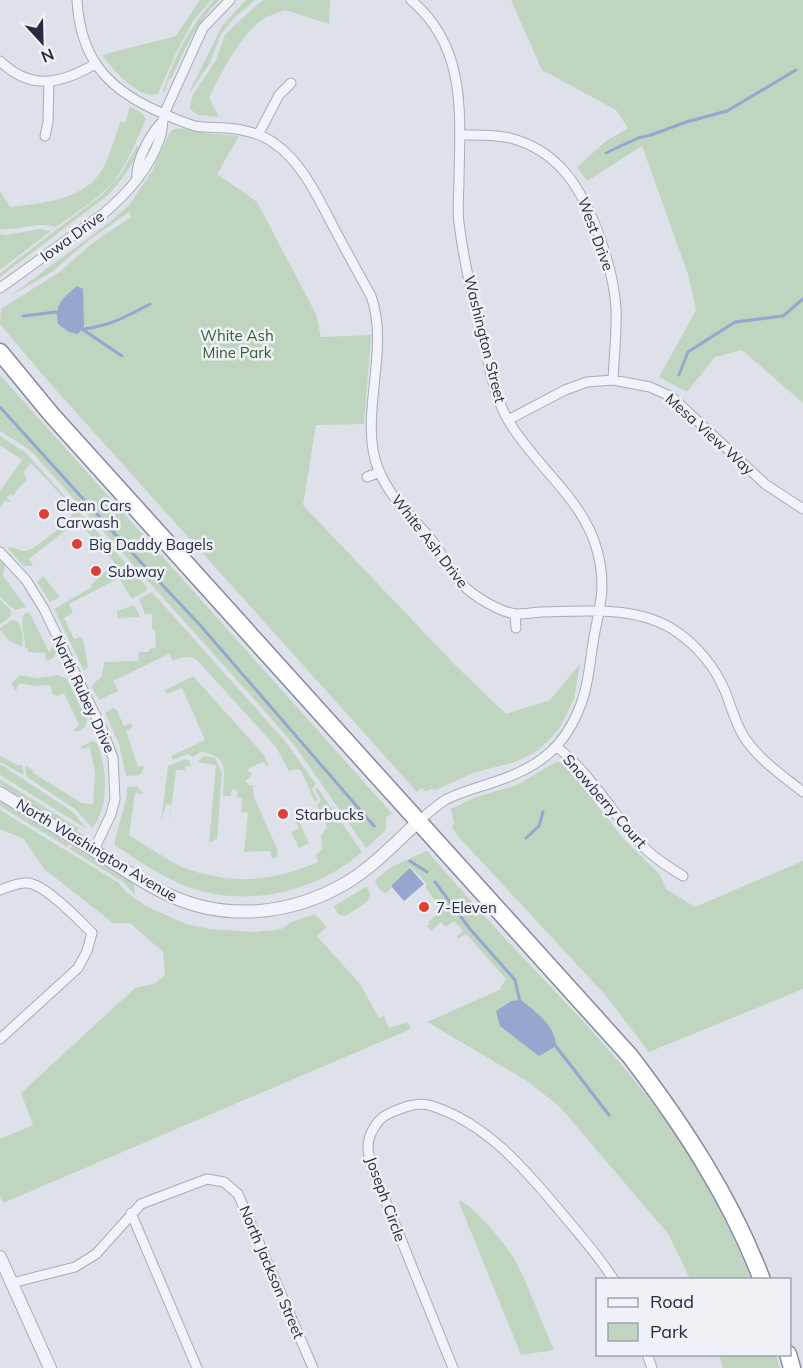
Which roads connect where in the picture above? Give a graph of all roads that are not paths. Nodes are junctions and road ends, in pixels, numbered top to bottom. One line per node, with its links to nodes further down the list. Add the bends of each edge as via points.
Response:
1 (77, 0): 5 (street, via 81,30)
2 (230, 0): 8 (street, Iowa Drive, via 203,28)
3 (411, 0): 10 (street, Washington Street, via 437,27 448,51 458,86)
4 (0, 61): 6 (street, via 14,72)
5 (95, 64): 6 (street, via 73,76); 8 (street, White Ash Drive, via 119,89)
6 (49, 81): 11 (street)
7 (291, 83): 9 (street, via 279,95)
8 (163, 118): 9 (street, White Ash Drive); 12 (street, Iowa Drive, via 136,169 137,177 119,201)
9 (258, 135): 16 (street, White Ash Drive, via 274,143 302,171 377,312 373,422 374,456)
10 (460, 135): 14 (street, West Drive, via 510,138 541,151 558,164 580,191 603,244 614,286); 15 (street, Washington Street, via 458,221 490,372)
11 (45, 136)
12 (0, 288)
13 (0, 352): 26 (highway, via 51,414)
14 (613, 380): 15 (street, Mesa View Way, via 587,382 565,390); 18 (street, Mesa View Way, via 634,382 672,397 765,484)
15 (508, 420): 20 (street, Washington Street, via 578,506 588,526 601,570)
16 (380, 472): 17 (street); 21 (street, White Ash Drive, via 395,500 435,544 460,584)
17 (367, 477)
18 (803, 509)
19 (0, 552): 27 (street, North Rubey Drive, via 26,580 44,609 113,758 115,799)
20 (599, 611): 21 (street, White Ash Drive); 23 (street, Washington Street, via 583,701); 24 (street, White Ash Drive, via 642,617 675,630 687,640 716,673 744,737 772,768)
21 (515, 614): 22 (street)
22 (516, 628)
23 (557, 747): 26 (street, Washington Street, via 519,772 446,800); 28 (street, Snowberry Court, via 574,762 640,844)
24 (803, 792)
25 (0, 793): 27 (street, North Washington Avenue)
26 (419, 821): 27 (street, North Washington Avenue, via 348,882 310,901 260,911 221,910 184,902); 34 (highway, via 611,1034 670,1108 726,1202)
27 (94, 850)
28 (683, 876)
29 (0, 890): 30 (street, via 30,883 63,903 92,933 78,968)
30 (0, 1039)
31 (131, 1214): 35 (street, via 96,1254 75,1267); 37 (street); 38 (street, North Jackson Street, via 141,1204 207,1179 224,1182 238,1194)
32 (0, 1257): 35 (street)
33 (613, 1278): 39 (street, Joseph Circle, via 525,1170 494,1140 430,1105 406,1106 384,1115 372,1130 368,1147 371,1165)
34 (761, 1278)
35 (12, 1282): 36 (street)
36 (50, 1368)
37 (197, 1368)
38 (313, 1368)
39 (453, 1368)

